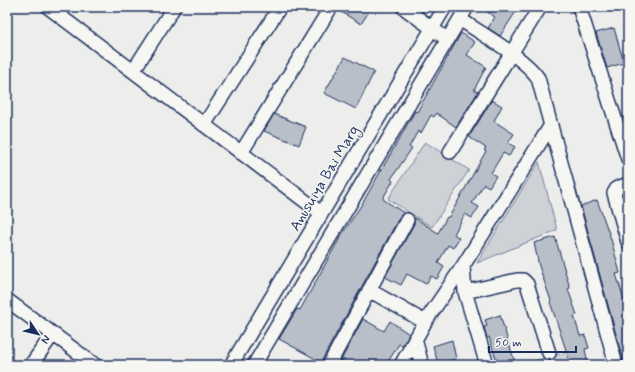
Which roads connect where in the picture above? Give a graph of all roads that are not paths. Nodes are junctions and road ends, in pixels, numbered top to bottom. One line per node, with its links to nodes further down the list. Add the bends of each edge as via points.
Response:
1 (48, 7): 14 (street)
2 (174, 7): 14 (street)
3 (280, 7): 15 (street)
4 (331, 7): 18 (street)
5 (403, 7): 11 (street)
6 (445, 7): 11 (street, Anusuiya Bai Marg)
7 (466, 7): 10 (street)
8 (540, 7): 13 (street)
9 (580, 7): 19 (street)
10 (460, 19): 12 (street); 13 (street)
11 (433, 28): 12 (street); 21 (street, Anusuiya Bai Marg)
12 (448, 40): 35 (street)
13 (511, 54): 16 (street, via 538,78); 17 (street)
14 (133, 71): 15 (street)
15 (204, 125): 18 (street)
16 (551, 125): 24 (street); 40 (street)
17 (450, 152)
18 (241, 153): 21 (street)
19 (628, 159)
20 (628, 184): 23 (street, via 617,188 614,197)
21 (321, 213): 34 (street, Anusuiya Bai Marg)
22 (407, 220): 25 (street)
23 (628, 242)
24 (463, 266): 26 (street); 28 (street)
25 (369, 290): 28 (street); 36 (street)
26 (465, 292): 31 (street, via 523,280 527,284); 39 (street)
27 (7, 300): 29 (street)
28 (425, 322): 30 (street)
29 (53, 334): 32 (street); 33 (street)
30 (415, 339): 37 (street); 38 (street)
31 (549, 353)
32 (31, 365)
33 (95, 365)
34 (231, 365)
35 (254, 365)
36 (329, 365)
37 (400, 365)
38 (422, 365)
39 (487, 365)
40 (616, 365)

